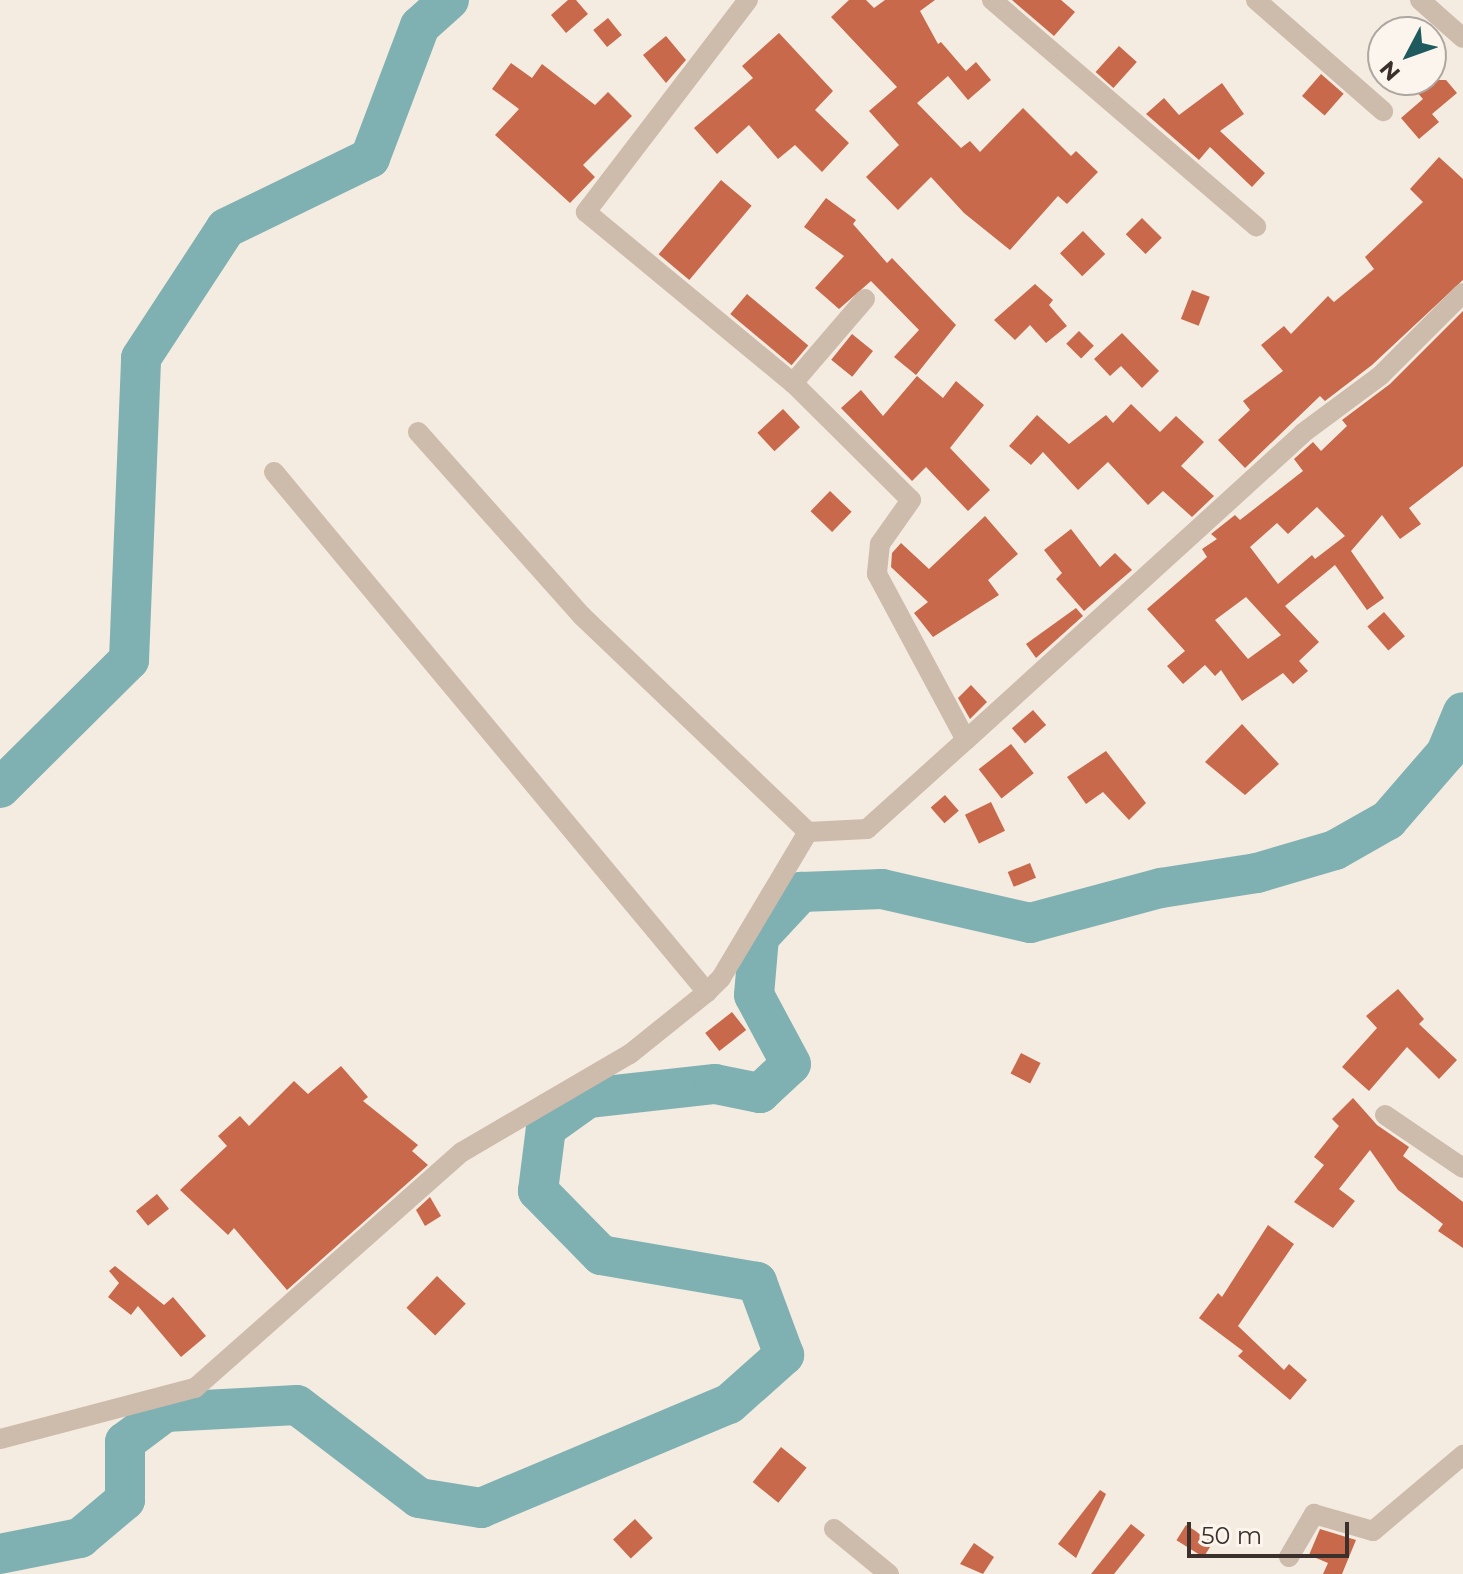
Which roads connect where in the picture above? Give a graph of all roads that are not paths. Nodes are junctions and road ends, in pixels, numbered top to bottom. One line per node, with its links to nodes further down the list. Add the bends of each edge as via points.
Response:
1 (748, 0): 10 (street, via 586,212)
2 (992, 0): 7 (street)
3 (1256, 0): 6 (street)
4 (1420, 0): 5 (street)
5 (1463, 38)
6 (1383, 111)
7 (1256, 226)
8 (1463, 293): 13 (street, via 1381,375 1303,433)
9 (865, 299): 10 (street)
10 (793, 383): 13 (street, via 911,500 880,544 877,574)
11 (418, 432): 14 (street, via 582,616)
12 (274, 472): 15 (street)
13 (966, 740): 14 (street, via 867,829)
14 (808, 832): 15 (street, via 721,978)
15 (707, 992): 18 (street, via 630,1054 462,1152 195,1388)
16 (1385, 1115): 17 (street)
17 (1463, 1168)
18 (0, 1439)
19 (1463, 1455): 21 (street, via 1373,1531 1314,1514)
20 (834, 1529): 22 (street)
21 (1289, 1557)
22 (889, 1574)

